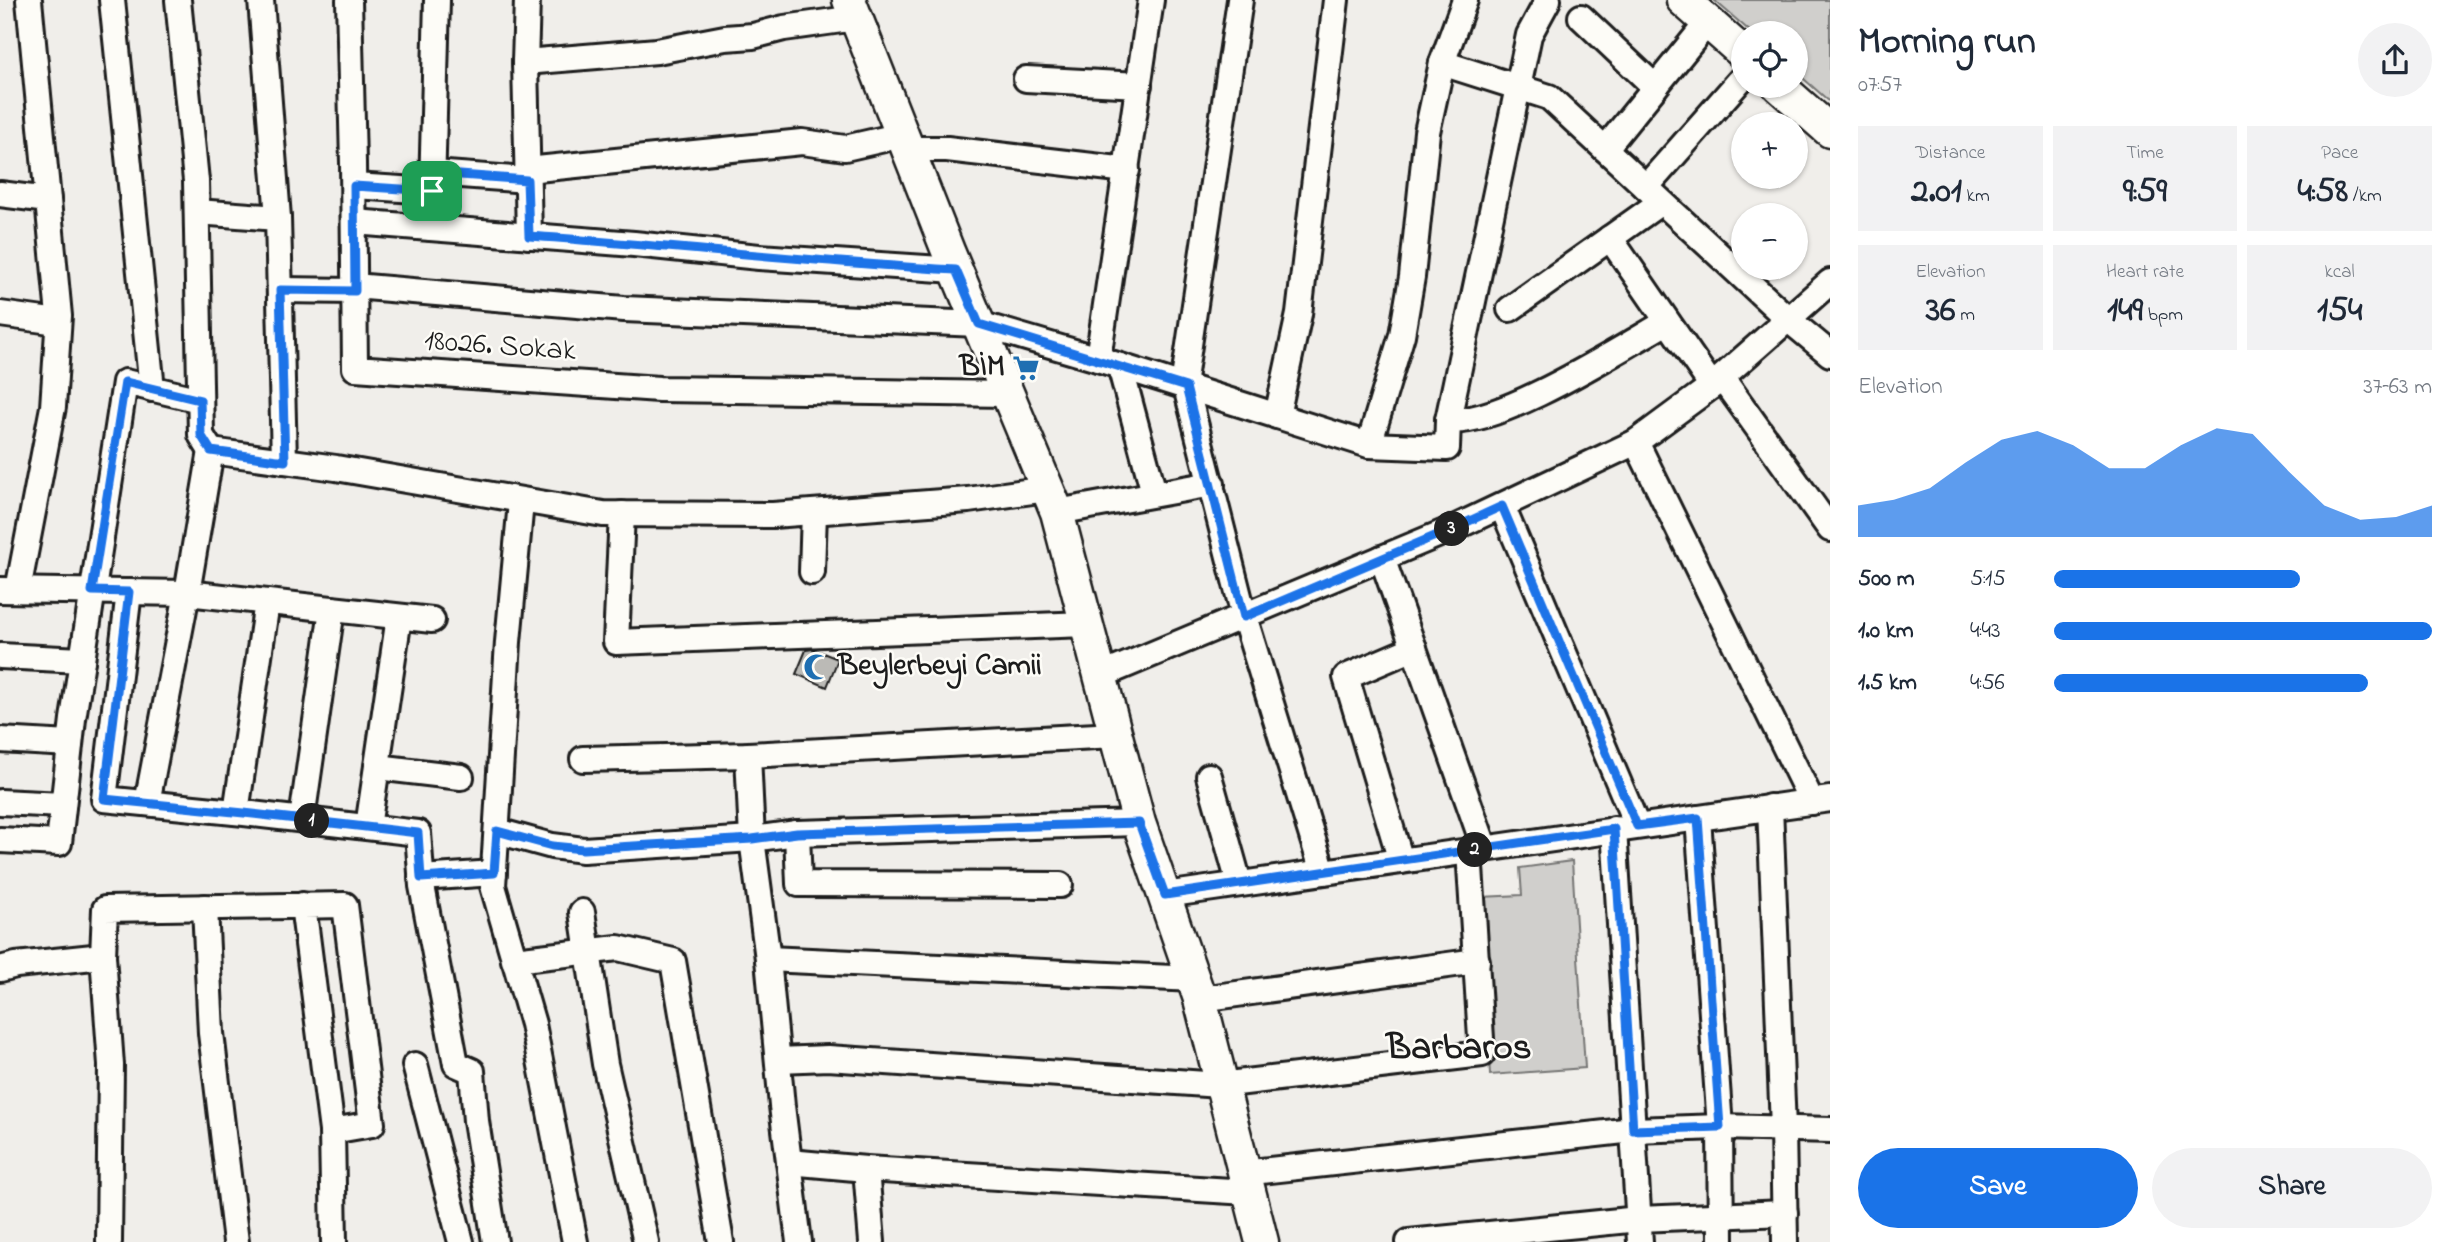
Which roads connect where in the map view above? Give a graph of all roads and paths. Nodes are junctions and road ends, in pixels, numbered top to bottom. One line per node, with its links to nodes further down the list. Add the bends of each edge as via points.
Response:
1 (29, 0): 35 (street)
2 (112, 0): 56 (street)
3 (178, 0): 36 (street)
4 (261, 0): 37 (street)
5 (349, 0): 32 (street, 18026. Sokak)
6 (437, 0): 31 (street)
7 (527, 0): 18 (street)
8 (1151, 0): 21 (street)
9 (1240, 0): 55 (street)
10 (1336, 0): 59 (street, via 1298,314)
11 (1465, 0): 19 (street)
12 (1548, 0): 23 (street, via 1529,36)
13 (1683, 0): 16 (main road)
14 (853, 9): 18 (street, via 752,36 657,51); 27 (main road)
15 (1581, 16): 22 (street)
16 (1708, 22): 17 (main road); 22 (street)
17 (1731, 42)
18 (525, 62): 30 (street)
19 (1442, 63): 23 (street); 62 (street, via 1427,132 1402,335)
20 (1026, 79): 21 (street)
21 (1139, 85): 29 (street)
22 (1655, 87): 28 (street)
23 (1518, 88): 28 (street, via 1549,97); 60 (street)
24 (1731, 93): 34 (street)
25 (1793, 98): 26 (main road)
26 (1830, 131)
27 (905, 142): 29 (street); 30 (street, via 845,148 802,142); 42 (main road)
28 (1605, 149): 34 (street)
29 (1127, 170): 53 (street)
30 (527, 175): 31 (street); 40 (street)
31 (433, 182): 32 (street); 39 (street)
32 (354, 186): 38 (street, 18026. Sokak)
33 (0, 194): 35 (street)
34 (1654, 194): 41 (street); 48 (street)
35 (48, 200): 49 (street)
36 (197, 212): 37 (street); 58 (street)
37 (278, 218): 45 (street)
38 (354, 222): 39 (street); 44 (street, 18026. Sokak)
39 (431, 228): 40 (street)
40 (529, 236): 42 (street)
41 (1610, 238): 46 (street); 50 (street)
42 (956, 270): 51 (main road)
43 (1830, 282): 48 (street)
44 (354, 289): 45 (street); 51 (street, via 624,309); 57 (street, 18026. Sokak, via 355,368 659,389)
45 (280, 290): 64 (street)
46 (1510, 309)
47 (0, 314): 49 (street)
48 (1789, 320): 52 (street); 54 (street)
49 (58, 321): 75 (street, via 52,407)
50 (1667, 321): 54 (street); 60 (street, via 1549,388 1477,418)
51 (979, 324): 53 (street); 57 (main road)
52 (1830, 355)
53 (1109, 363): 55 (street); 66 (street)
54 (1717, 382): 61 (street); 72 (street)
55 (1184, 387): 59 (street); 65 (street)
56 (152, 389): 58 (street); 76 (street, via 125,382)
57 (1007, 394): 67 (main road)
58 (200, 400): 63 (street, via 201,435)
59 (1277, 416): 62 (street)
60 (1448, 420): 62 (street, via 1447,448)
61 (1636, 442): 69 (street); 97 (street)
62 (1369, 445)
63 (211, 451): 64 (street); 78 (street)
64 (285, 461): 68 (street)
65 (1212, 484): 66 (street); 82 (street)
66 (1154, 494): 67 (street)
67 (1052, 500): 70 (street, via 968,500); 84 (main road)
68 (520, 502): 71 (street); 108 (street)
69 (1502, 506): 73 (street); 107 (street)
70 (814, 512): 71 (street); 74 (street)
71 (622, 514): 84 (street, via 616,642)
72 (1830, 530)
73 (1382, 558): 82 (street); 85 (street)
74 (812, 572)
75 (9, 590): 76 (street)
76 (92, 591): 77 (street); 87 (street)
77 (129, 592): 78 (street); 99 (street, via 104,799)
78 (187, 593): 79 (street); 99 (street)
79 (267, 602): 80 (street); 102 (street)
80 (332, 609): 81 (street); 104 (street)
81 (399, 617): 83 (street); 94 (street)
82 (1244, 617): 88 (street); 114 (street)
83 (432, 620)
84 (1086, 624): 88 (main road)
85 (1414, 648): 112 (street); 113 (street, via 1346,677)
86 (0, 656): 87 (street)
87 (82, 660): 91 (street)
88 (1100, 676): 89 (main road)
89 (1115, 735): 92 (street); 105 (main road)
90 (0, 740): 91 (street)
91 (70, 744): 100 (street)
92 (748, 755): 93 (street); 110 (street)
93 (583, 759)
94 (377, 767): 96 (street); 106 (street)
95 (1209, 776): 117 (street)
96 (461, 777)
97 (1821, 800): 101 (street)
98 (0, 802): 100 (street)
99 (147, 803): 102 (street)
100 (63, 804): 111 (street, via 59,843)
101 (1770, 807): 103 (street); 134 (street)
102 (236, 812): 104 (street)
103 (1698, 818): 107 (street); 133 (street)
104 (302, 819): 106 (street)
105 (1139, 823): 109 (street); 119 (main road)
106 (369, 827): 116 (street, via 418,833)
107 (1625, 827): 112 (street); 135 (street)
108 (497, 831): 110 (street, via 583,849); 115 (street)
109 (797, 833): 110 (street); 118 (street, via 799,884)
110 (752, 839): 125 (street)
111 (0, 840)
112 (1477, 850): 113 (street); 127 (street)
113 (1401, 861): 114 (street)
114 (1323, 872): 117 (street)
115 (494, 873): 116 (street); 126 (street, via 493,886)
116 (421, 878): 148 (street, via 456,1064 472,1071)
117 (1239, 883): 119 (street)
118 (1060, 885)
119 (1165, 895): 129 (main road)
120 (303, 905): 121 (street); 137 (street); 137 (street, via 345,905 372,1124)
121 (205, 907): 124 (street, via 105,909); 145 (street, via 211,1033)
122 (582, 912): 123 (street)
123 (587, 952): 126 (street); 150 (street, via 605,1064); 151 (street, via 618,948 673,961)
124 (103, 956): 128 (street); 144 (street, via 111,1065)
125 (768, 959): 129 (street); 130 (street)
126 (514, 960): 149 (street, via 533,1024)
127 (1478, 961): 129 (street); 132 (street, via 1482,1054)
128 (0, 970)
129 (1197, 989): 132 (main road)
130 (778, 1060): 132 (street, via 828,1058); 138 (street)
131 (415, 1065): 147 (street)
132 (1220, 1085): 140 (main road)
133 (1720, 1127): 134 (street); 135 (street); 142 (street)
134 (1783, 1128): 136 (street); 141 (street)
135 (1633, 1130): 140 (street); 143 (street)
136 (1830, 1130)
137 (331, 1131): 146 (street)
138 (789, 1162): 139 (street); 152 (street)
139 (866, 1169): 140 (street); 153 (street)
140 (1246, 1182): 154 (main road)
141 (1785, 1213): 142 (street); 157 (street)
142 (1720, 1215): 143 (street); 156 (street)
143 (1640, 1230): 155 (street)
144 (108, 1242)
145 (236, 1242)
146 (334, 1242)
147 (461, 1242)
148 (495, 1242)
149 (575, 1242)
150 (646, 1242)
151 (721, 1242)
152 (799, 1242)
153 (872, 1242)
154 (1262, 1242)
155 (1409, 1242)
156 (1721, 1242)
157 (1785, 1242)

